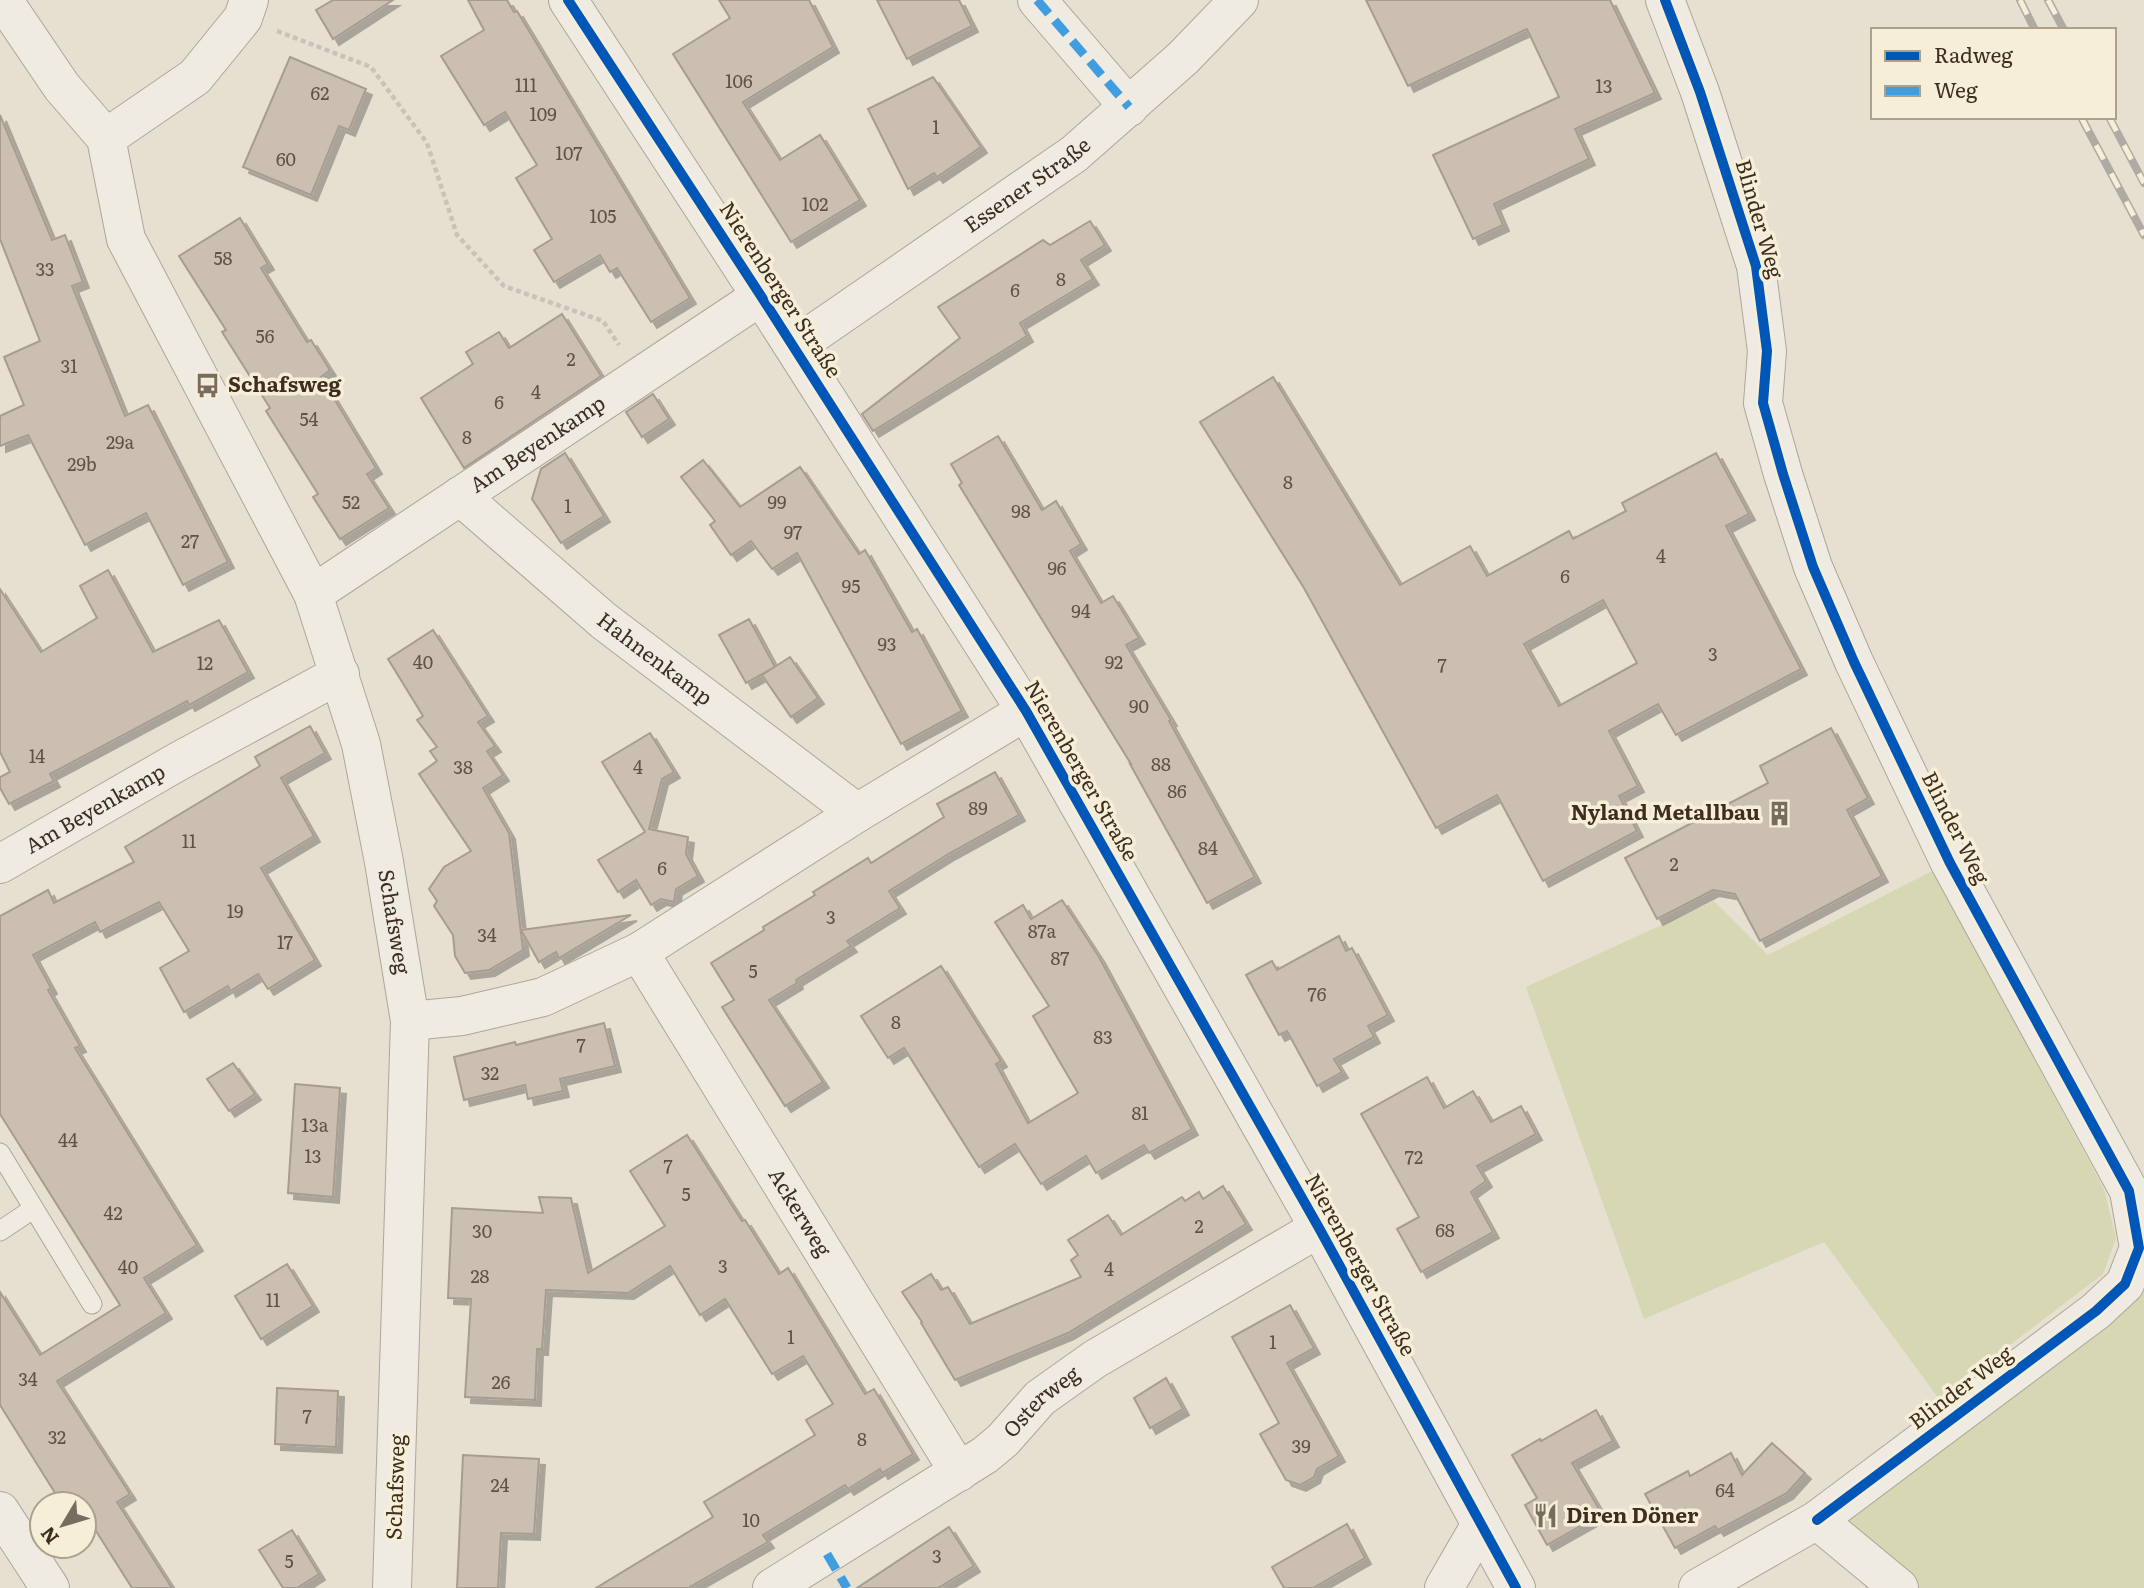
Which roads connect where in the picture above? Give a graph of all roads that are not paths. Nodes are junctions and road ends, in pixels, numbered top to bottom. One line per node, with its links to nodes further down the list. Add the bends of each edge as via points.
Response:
1 (3, 0): 8 (street, via 62,87)
2 (568, 0): 9 (street, Nierenberger Straße)
3 (1037, 0): 7 (street)
4 (1239, 0): 7 (street, Essener Straße)
5 (1665, 0): 26 (street, Blinder Weg, via 1756,266 1767,351 1763,403 1813,567 1950,863 2129,1191 2139,1248 2125,1284 2096,1311)
6 (246, 9): 8 (street, via 195,77)
7 (1129, 107): 10 (street, Essener Straße, via 1074,154)
8 (106, 138): 12 (street, Schafsweg, via 126,239)
9 (761, 296): 10 (street, Nierenberger Straße); 11 (street, Am Beyenkamp)
10 (794, 347): 14 (street, Nierenberger Straße)
11 (460, 496): 12 (street, Am Beyenkamp); 15 (street, Hahnenkamp, via 604,621)
12 (313, 594): 13 (street, Schafsweg)
13 (340, 674): 16 (street, Am Beyenkamp); 18 (street, Schafsweg, via 363,757)
14 (1026, 711): 15 (street); 21 (street, Nierenberger Straße)
15 (857, 813): 17 (street)
16 (0, 864)
17 (639, 952): 18 (street, via 544,997 462,1016); 24 (street, Ackerweg)
18 (410, 1021): 29 (street, Schafsweg)
19 (0, 1153): 20 (lane)
20 (33, 1209): 22 (lane); 23 (lane)
21 (1318, 1228): 24 (street, Osterweg, via 1095,1359 1040,1398 1003,1440); 27 (street, Nierenberger Straße)
22 (0, 1231)
23 (92, 1304)
24 (959, 1472): 30 (street, Osterweg)
25 (0, 1511): 28 (street)
26 (1817, 1520): 33 (street, Blinder Weg); 34 (street)
27 (1481, 1524): 31 (street); 32 (street, Nierenberger Straße)
28 (50, 1588)
29 (393, 1588)
30 (772, 1588)
31 (1444, 1588)
32 (1516, 1588)
33 (1698, 1588)
34 (1899, 1588)

